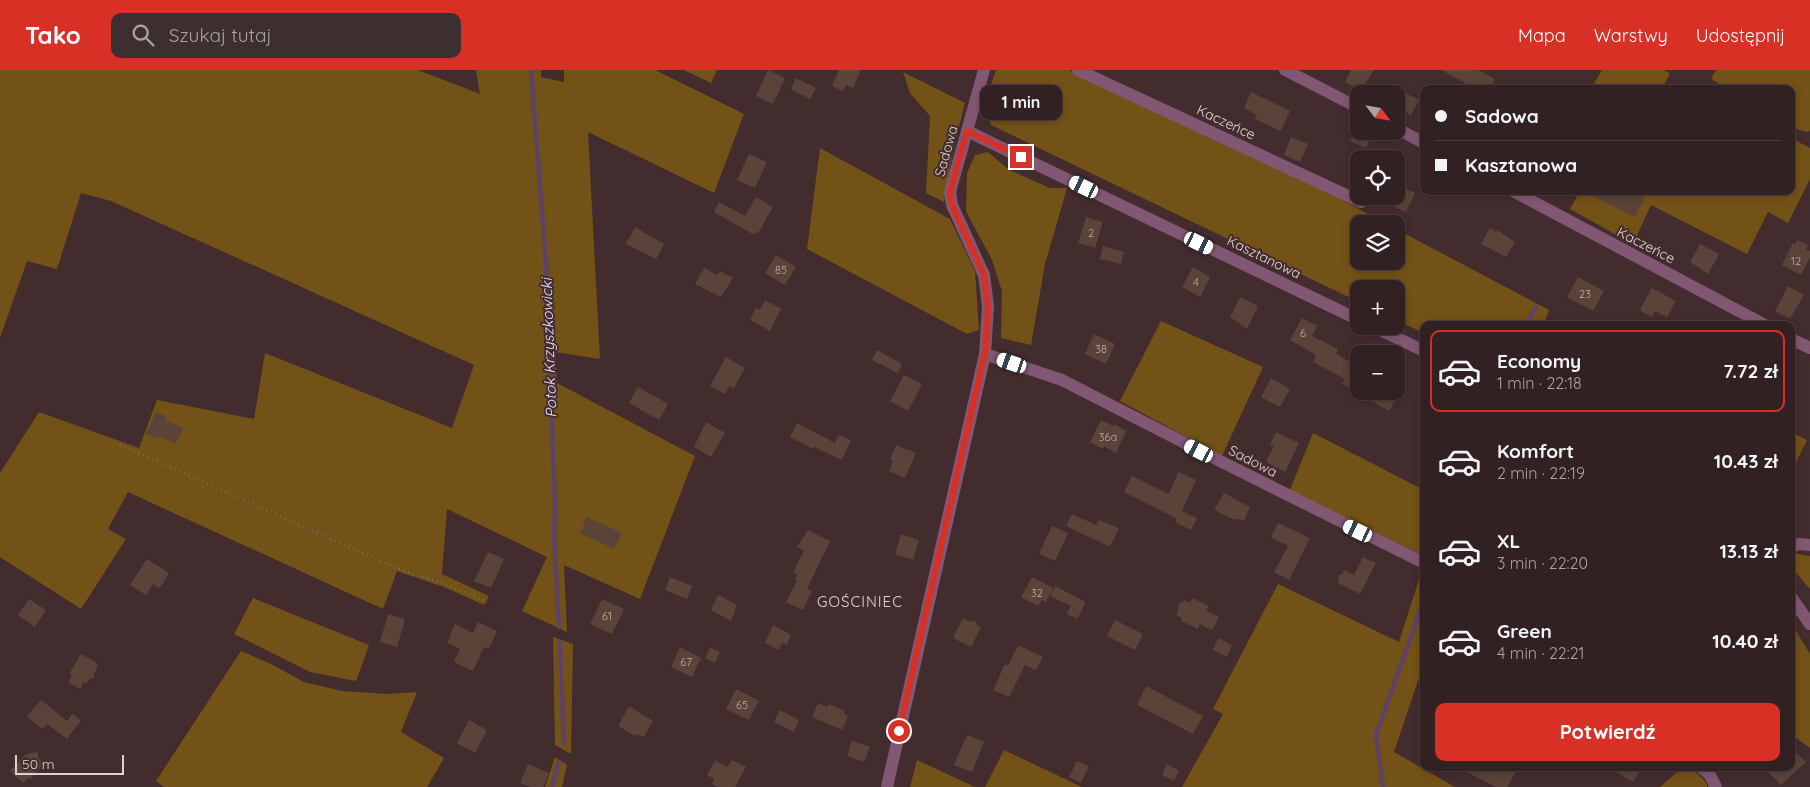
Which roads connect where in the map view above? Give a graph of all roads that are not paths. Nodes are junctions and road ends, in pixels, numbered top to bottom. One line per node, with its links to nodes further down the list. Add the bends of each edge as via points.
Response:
1 (984, 70): 5 (street, Sadowa)
2 (1078, 70): 9 (street, Kaczeńce)
3 (1285, 70): 4 (street)
4 (1350, 103)
5 (967, 131): 10 (street, Kasztanowa); 16 (street, Sadowa, via 950,192 952,205 984,275 988,306)
6 (1405, 133): 7 (street)
7 (1420, 141)
8 (1521, 195): 11 (street, Kaczeńce)
9 (1350, 197)
10 (1350, 316)
11 (1757, 321)
12 (1391, 335): 15 (street)
13 (1795, 341): 14 (street)
14 (1810, 348)
15 (1420, 349)
16 (986, 354): 19 (street, Sadowa, via 1062,380); 23 (street, Sadowa)
17 (1810, 545): 18 (street)
18 (1795, 546)
19 (1420, 561)
20 (1795, 603): 21 (street)
21 (1810, 624)
22 (1705, 771): 24 (street)
23 (887, 787)
24 (1716, 787)

